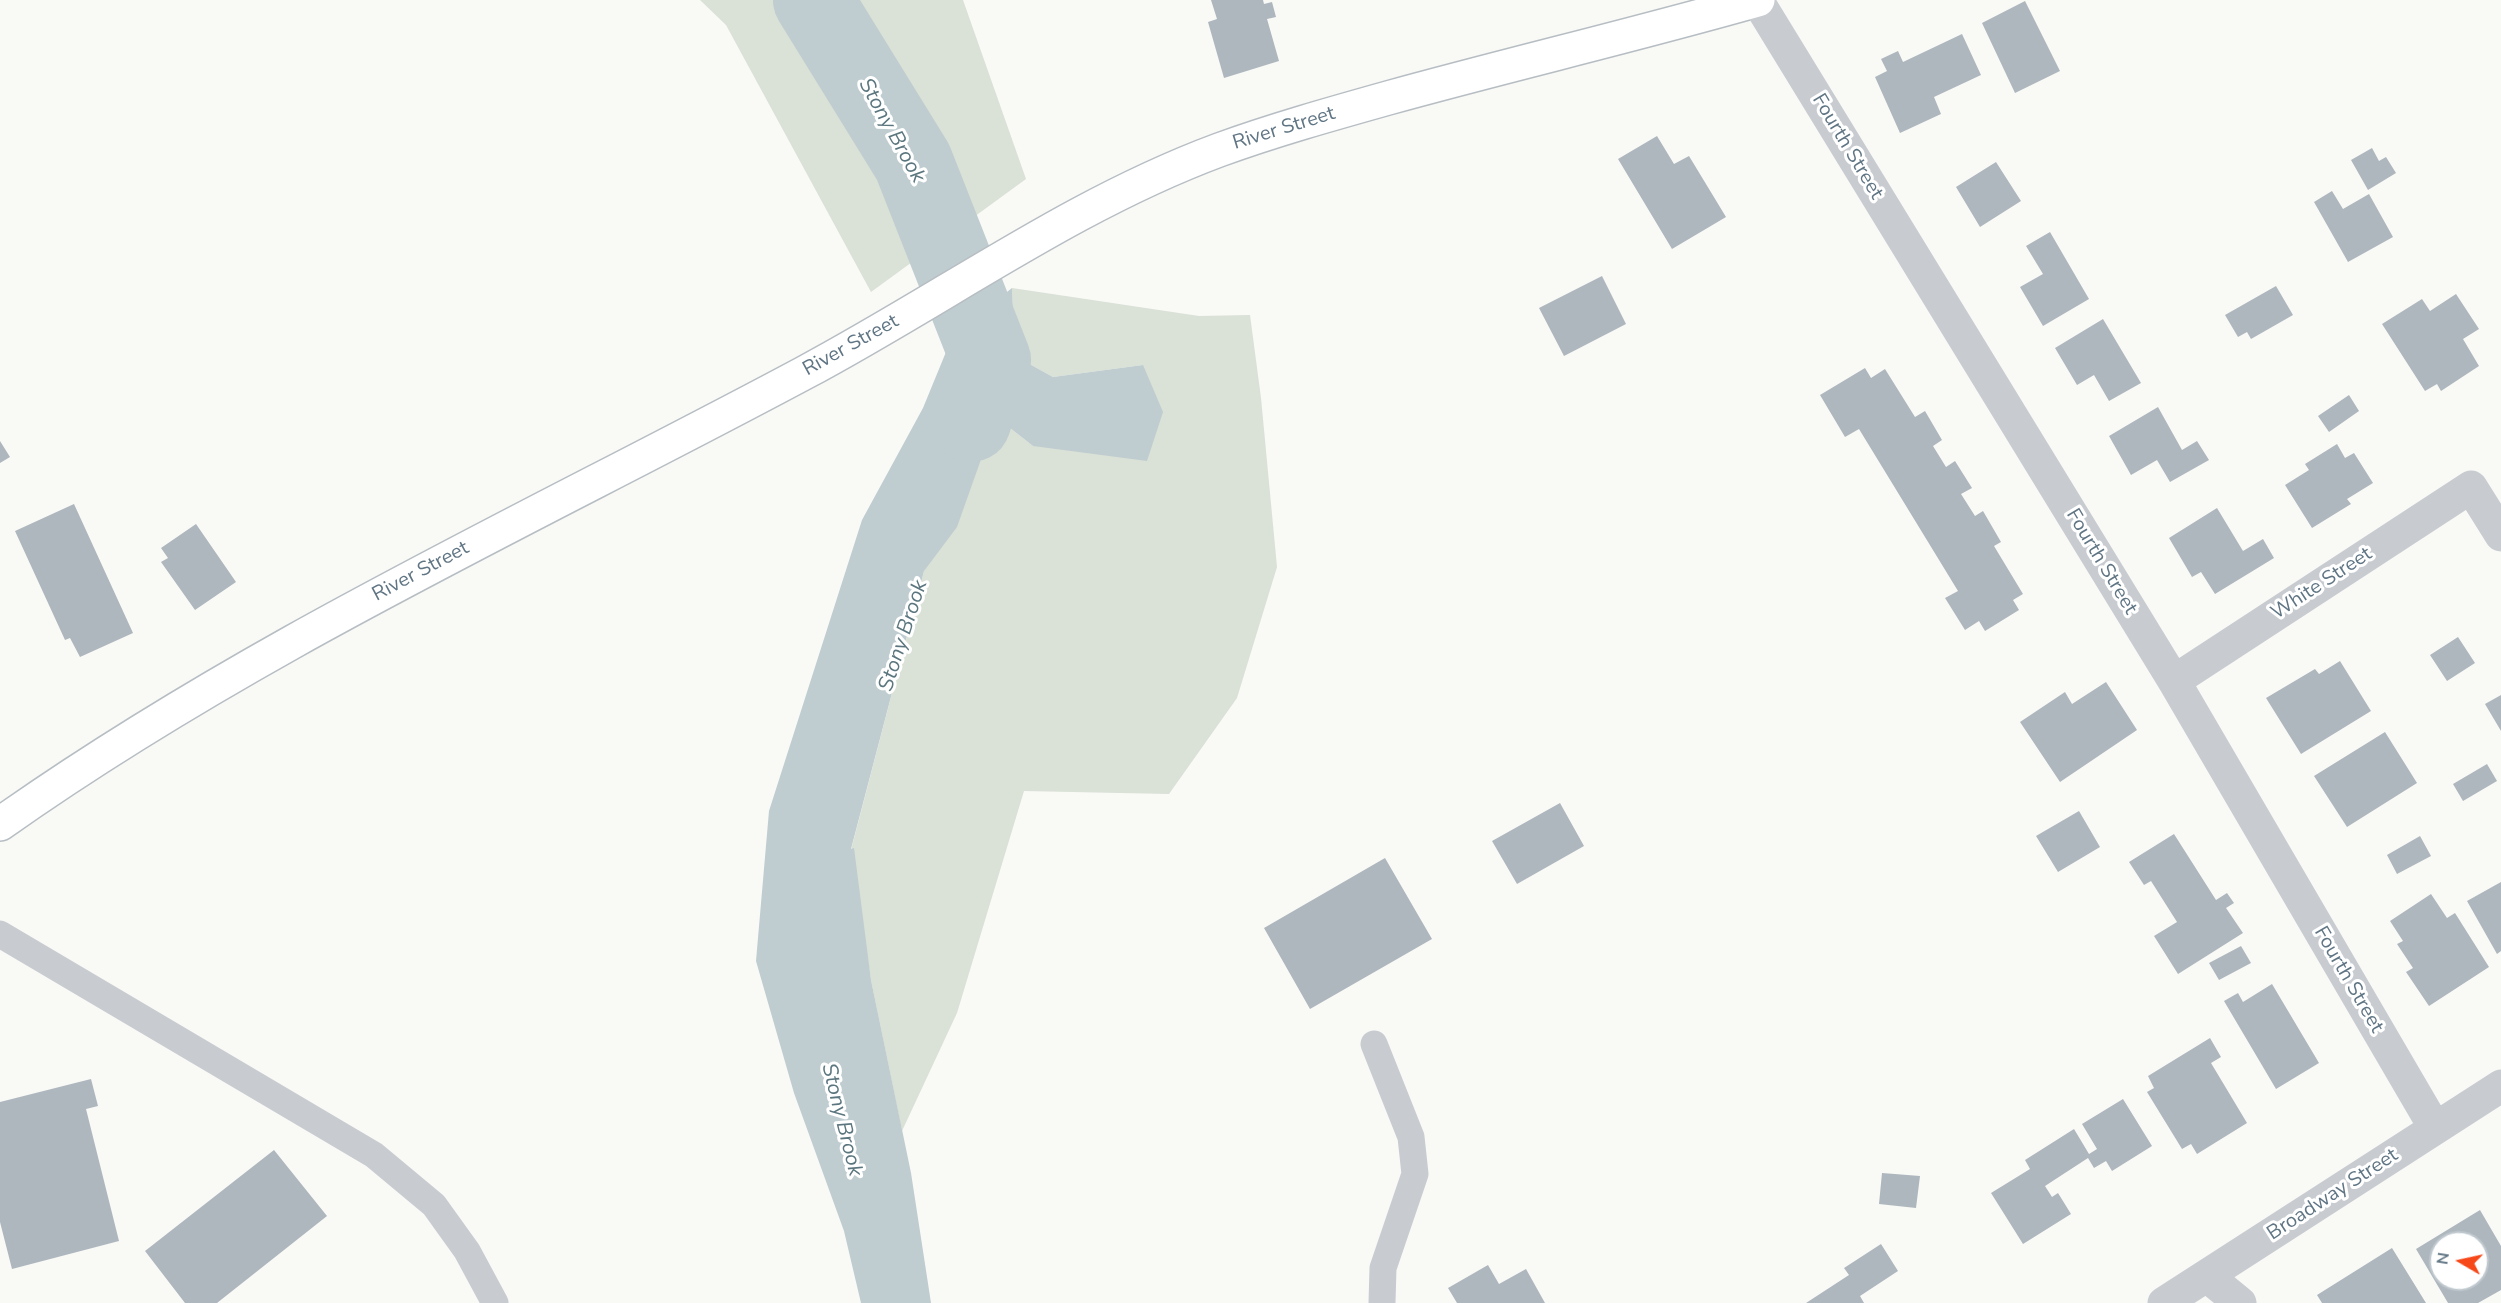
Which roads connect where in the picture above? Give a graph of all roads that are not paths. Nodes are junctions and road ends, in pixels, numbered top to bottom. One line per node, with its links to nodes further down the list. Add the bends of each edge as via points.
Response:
1 (1757, 0): 3 (street, Fourth Street); 4 (main road, River Street, via 1406,93 1224,148 1163,172 1107,199 805,373 400,582 184,704)
2 (2501, 534): 3 (street, White Street, via 2470,487)
3 (2174, 681): 8 (street, Fourth Street)
4 (0, 824)
5 (0, 934): 10 (lane, via 374,1155 434,1205 467,1251)
6 (1374, 1044): 11 (lane, via 1411,1137 1415,1174 1383,1268)
7 (2501, 1086): 8 (street, Broadway Street)
8 (2435, 1128): 9 (street, Broadway Street)
9 (2207, 1276): 12 (street, Broadway Street); 13 (street)
10 (495, 1303)
11 (1382, 1303)
12 (2164, 1303)
13 (2240, 1303)

